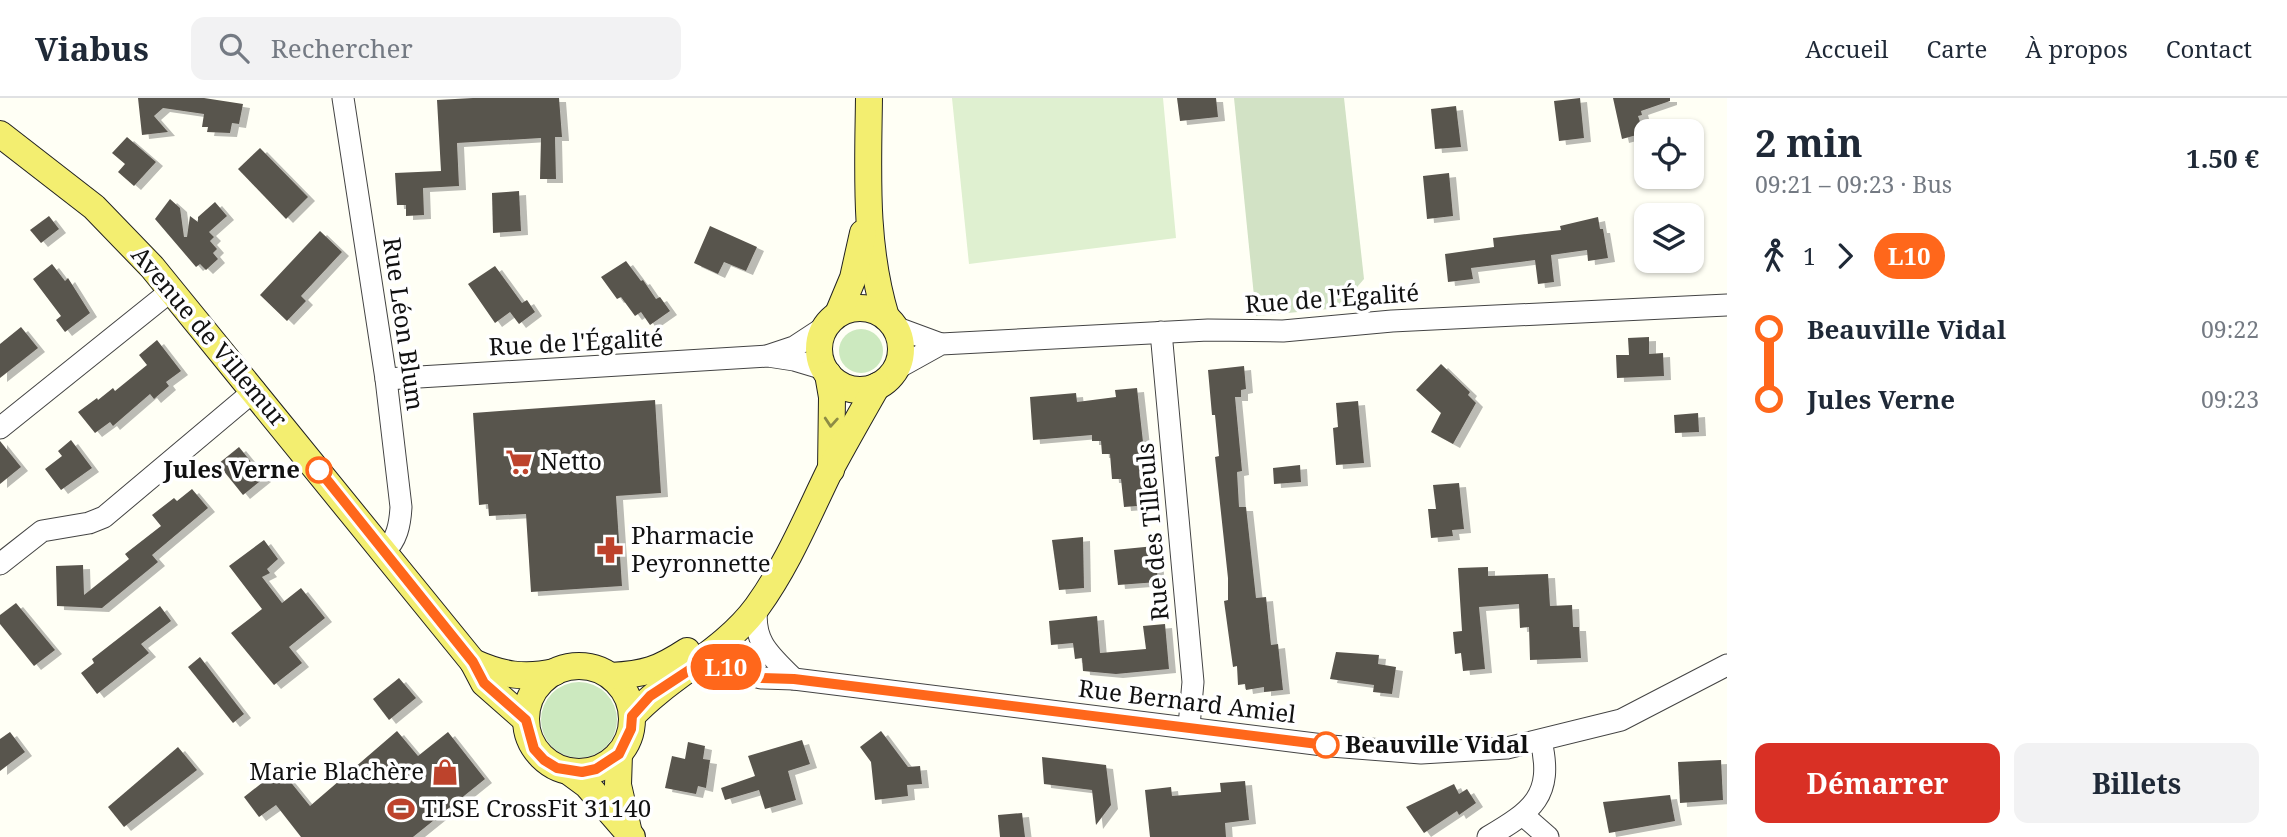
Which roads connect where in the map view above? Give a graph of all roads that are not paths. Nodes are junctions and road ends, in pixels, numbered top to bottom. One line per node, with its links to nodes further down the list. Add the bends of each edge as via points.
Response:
1 (343, 98): 14 (street, Rue Léon Blum)
2 (869, 98): 4 (main road)
3 (0, 134): 5 (main road, Avenue de Villemur, via 94,207)
4 (867, 214): 7 (main road, via 853,278); 8 (main road, via 876,278)
5 (172, 290): 15 (main road, Avenue de Villemur); 16 (street)
6 (1727, 305): 9 (street, Rue de l'Égalité, via 1392,321 1283,331)
7 (832, 320): 8 (main road, via 862,308); 11 (street, Rue de l'Égalité, via 794,347); 12 (main road, via 819,348)
8 (890, 322): 10 (street, Rue de l'Égalité); 13 (main road, via 901,347)
9 (1161, 332): 10 (street, Rue de l'Égalité); 29 (street, Rue des Tilleuls, via 1193,682)
10 (941, 345): 13 (street, Rue de l'Égalité)
11 (768, 356): 12 (street, Rue de l'Égalité); 14 (street, Rue de l'Égalité)
12 (826, 372): 13 (main road, via 855,390); 17 (main road, one-way to 17, via 832,418)
13 (886, 377): 17 (main road)
14 (386, 379): 18 (street, Rue Léon Blum, via 401,507 400,524)
15 (255, 390): 18 (main road, Avenue de Villemur); 19 (street, via 104,517 42,531)
16 (0, 428)
17 (831, 470): 20 (main road, via 796,545)
18 (384, 552): 21 (main road, Avenue de Villemur)
19 (0, 564)
20 (762, 597): 23 (main road); 25 (main road, via 659,669); 26 (street, via 754,623 763,650)
21 (473, 662): 24 (main road, via 510,676); 28 (main road, Avenue de Villemur, via 484,683)
22 (1727, 665): 30 (street, Rue Bernard Amiel, via 1621,720)
23 (691, 669): 26 (street, Rue Bernard Amiel, via 723,666 761,678); 27 (main road, via 650,696)
24 (555, 672): 25 (main road, via 584,666); 28 (main road, via 539,684 529,701)
25 (611, 676): 27 (main road, via 622,687)
26 (794, 679): 29 (street, Rue Bernard Amiel)
27 (632, 716): 31 (main road)
28 (526, 720): 32 (main road, via 534,749 544,760)
29 (1189, 726): 30 (street, Rue Bernard Amiel, via 1421,753 1468,752)
30 (1541, 741): 33 (street, via 1546,777 1539,797)
31 (619, 754): 32 (main road, via 596,769); 34 (main road, via 618,785)
32 (568, 771): 34 (main road, via 587,785)
33 (1524, 816): 35 (street); 36 (street)
34 (630, 834)
35 (1488, 837)
36 (1548, 837)

